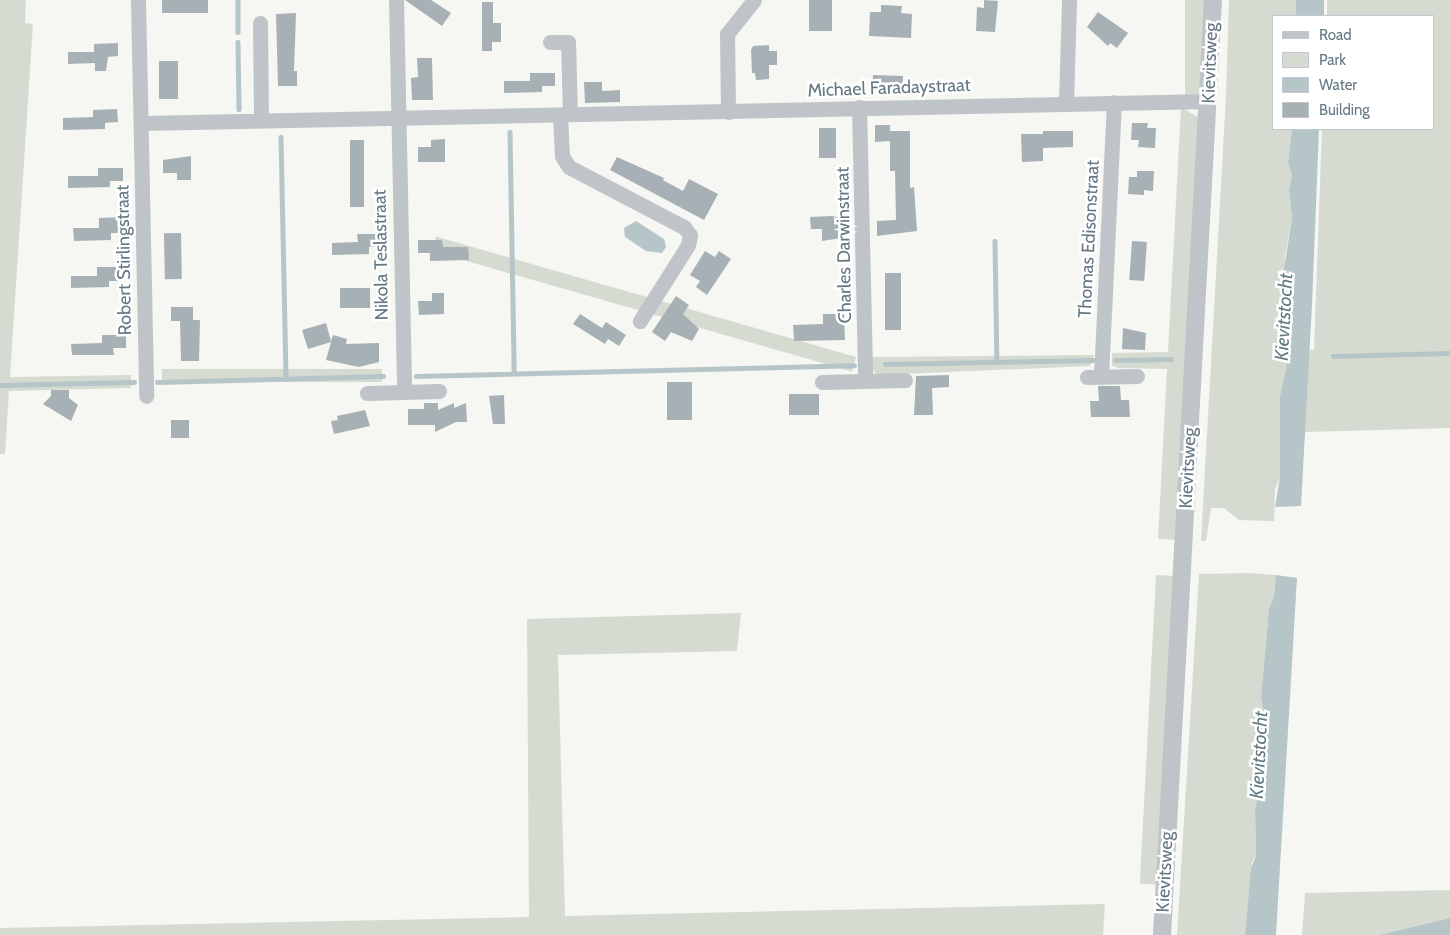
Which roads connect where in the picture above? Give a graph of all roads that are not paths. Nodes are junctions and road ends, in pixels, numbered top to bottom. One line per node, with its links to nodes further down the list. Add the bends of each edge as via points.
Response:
1 (138, 0): 16 (street, Robert Stirlingstraat)
2 (396, 0): 14 (street)
3 (754, 0): 12 (street, via 727,34)
4 (1069, 0): 10 (street)
5 (1213, 0): 8 (street, Kievitsweg)
6 (260, 23): 15 (street)
7 (550, 42): 13 (street, via 568,42)
8 (1209, 101): 9 (street, Michael Faradaystraat); 26 (street, Kievitsweg)
9 (1114, 102): 10 (street, Michael Faradaystraat); 18 (street, Thomas Edisonstraat, via 1094,377)
10 (1066, 103): 11 (street, Michael Faradaystraat)
11 (859, 107): 12 (street, Michael Faradaystraat); 20 (street, Charles Darwinstraat)
12 (728, 112): 13 (street, Michael Faradaystraat)
13 (565, 115): 14 (street, Michael Faradaystraat); 17 (street, via 562,156 568,167 684,228 690,235 688,245)
14 (398, 117): 15 (street, Michael Faradaystraat); 23 (street, Nikola Teslastraat)
15 (262, 120): 16 (street, Michael Faradaystraat)
16 (141, 123): 25 (street, Robert Stirlingstraat)
17 (640, 321)
18 (1137, 376)
19 (905, 380): 20 (street)
20 (865, 381): 21 (street)
21 (822, 382)
22 (439, 391): 23 (street)
23 (404, 392): 24 (street)
24 (367, 393)
25 (146, 396)
26 (1162, 935)

